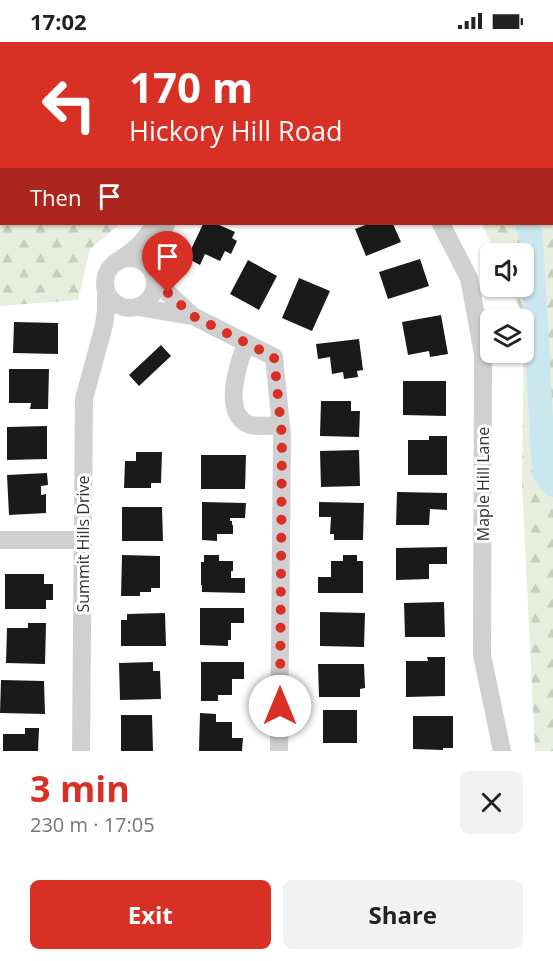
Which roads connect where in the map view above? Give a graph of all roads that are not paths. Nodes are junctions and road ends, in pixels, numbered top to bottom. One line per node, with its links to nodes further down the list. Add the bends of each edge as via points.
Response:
1 (153, 225): 4 (street, via 137,248)
2 (166, 225): 5 (street)
3 (442, 225): 16 (street, Maple Hill Lane, via 469,278 483,354 482,655)
4 (122, 259): 5 (street, via 139,259); 6 (street, via 107,271)
5 (153, 274): 7 (street, via 152,294); 8 (street)
6 (106, 291): 7 (street, via 117,305); 9 (street, Summit Hills Drive)
7 (137, 307): 8 (street); 9 (street)
8 (193, 316): 10 (street)
9 (100, 340): 13 (street, Summit Hills Drive, via 84,399)
10 (246, 343): 11 (street, via 274,357); 11 (street, via 235,377 236,411 243,422 255,426)
11 (281, 425): 15 (street)
12 (0, 540): 13 (street)
13 (83, 540): 14 (street, Summit Hills Drive)
14 (81, 751)
15 (279, 751)
16 (502, 751)

